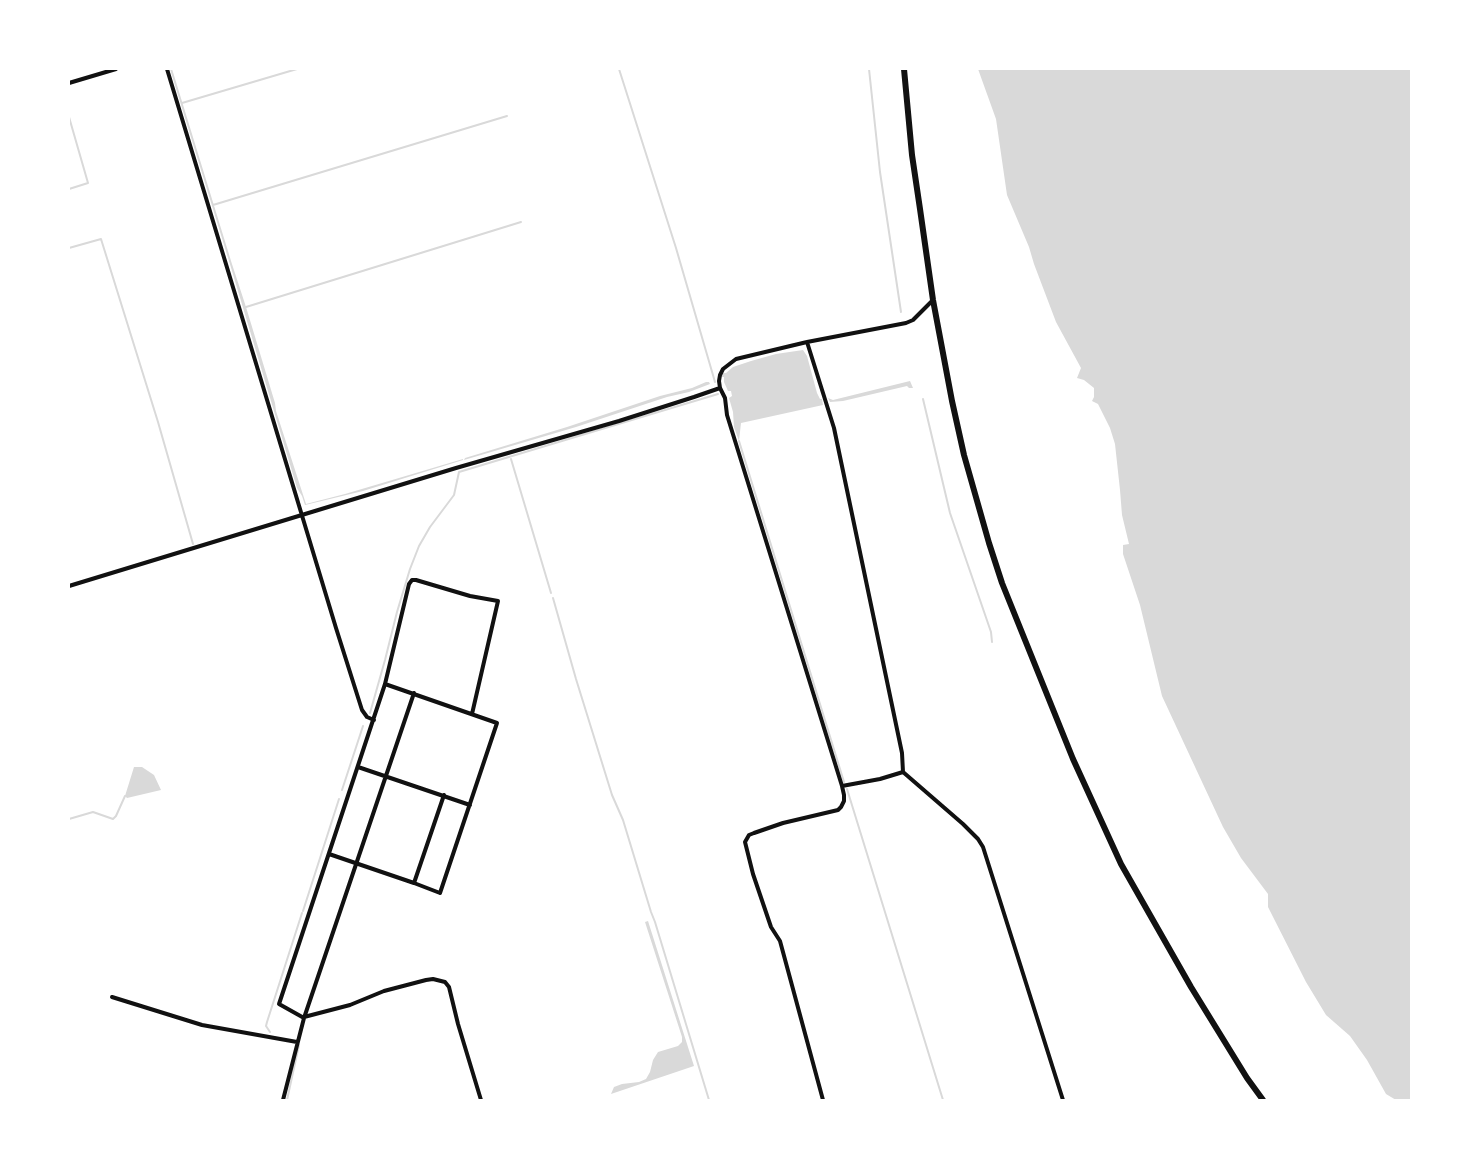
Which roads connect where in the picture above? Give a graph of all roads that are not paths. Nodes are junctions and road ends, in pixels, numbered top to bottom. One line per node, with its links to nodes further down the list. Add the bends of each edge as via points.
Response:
1 (116, 69): 4 (street)
2 (167, 69): 8 (street)
3 (904, 69): 5 (highway)
4 (69, 83)
5 (933, 300): 6 (street, via 906,323); 30 (highway, via 964,455 989,543 1046,694 1138,898)
6 (807, 342): 7 (street, via 728,364 720,375); 15 (street, via 834,428)
7 (720, 388): 8 (street); 17 (street)
8 (302, 516): 9 (street); 13 (street, via 362,710)
9 (69, 586)
10 (386, 684): 11 (street); 12 (street, via 411,580 498,601); 13 (street)
11 (414, 693): 12 (street); 16 (street)
12 (472, 714): 19 (street, via 497,723)
13 (374, 720): 14 (street)
14 (358, 767): 16 (street); 20 (street)
15 (903, 772): 17 (street); 29 (street, via 963,824 983,847)
16 (387, 776): 18 (street); 21 (street)
17 (842, 786): 28 (street, via 844,801 838,810 754,833 746,842 771,927 780,941)
18 (444, 795): 19 (street); 22 (street)
19 (470, 804): 22 (street, via 440,893)
20 (329, 854): 21 (street); 24 (street, via 279,1004)
21 (356, 863): 22 (street); 24 (street)
22 (414, 883)
23 (112, 997): 25 (street, via 202,1025)
24 (304, 1018): 25 (street); 27 (street, via 426,980 445,982)
25 (297, 1042): 26 (street)
26 (283, 1100)
27 (481, 1100)
28 (823, 1100)
29 (1063, 1100)
30 (1263, 1100)

